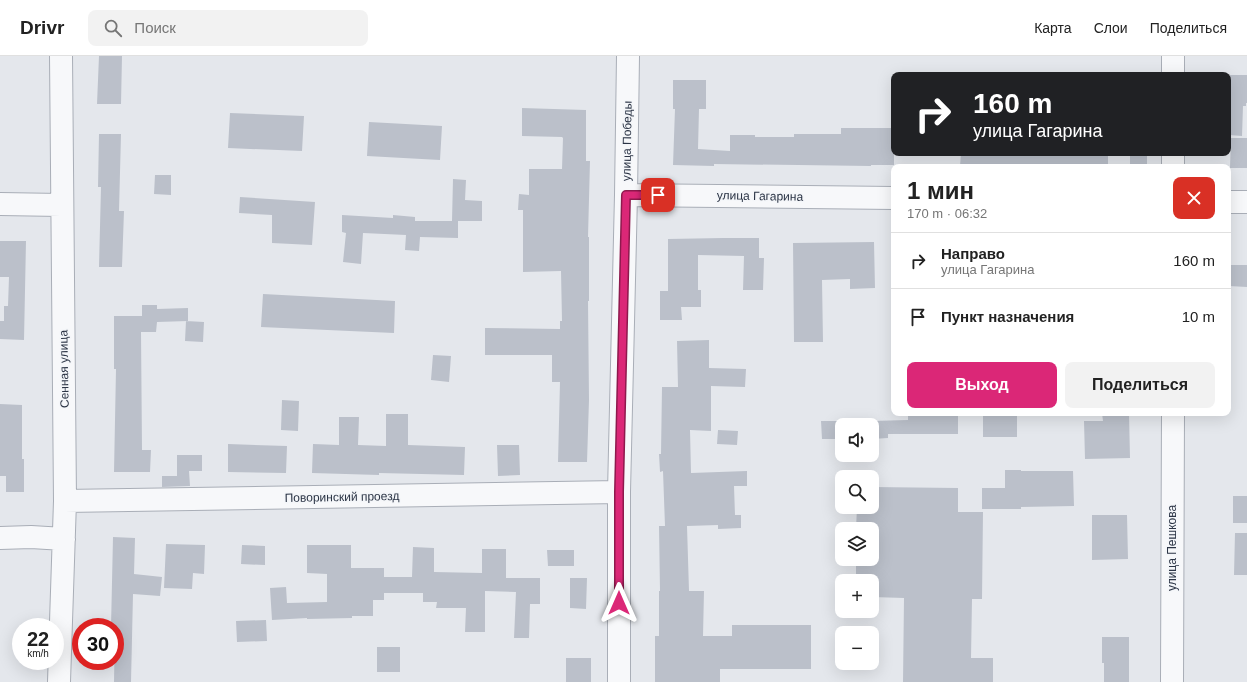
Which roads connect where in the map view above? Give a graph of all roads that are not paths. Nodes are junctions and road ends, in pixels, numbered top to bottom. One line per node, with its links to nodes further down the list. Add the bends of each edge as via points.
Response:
1 (61, 56): 10 (street, Сенная улица)
2 (628, 56): 5 (street, улица Победы)
3 (1173, 56): 4 (street)
4 (1173, 72)
5 (626, 195): 6 (street, улица Гагарина); 12 (street, улица Победы)
6 (891, 198)
7 (1231, 202): 8 (street)
8 (1247, 202)
9 (0, 204): 10 (street)
10 (61, 205): 13 (street, Сенная улица)
11 (1173, 416): 18 (street, улица Пешкова)
12 (619, 492): 13 (street, Поворинский проезд); 17 (street, улица Победы)
13 (65, 501): 15 (street, Сенная улица)
14 (0, 538): 15 (street)
15 (64, 540): 16 (street, Сенная улица)
16 (59, 682)
17 (619, 682)
18 (1172, 682)

